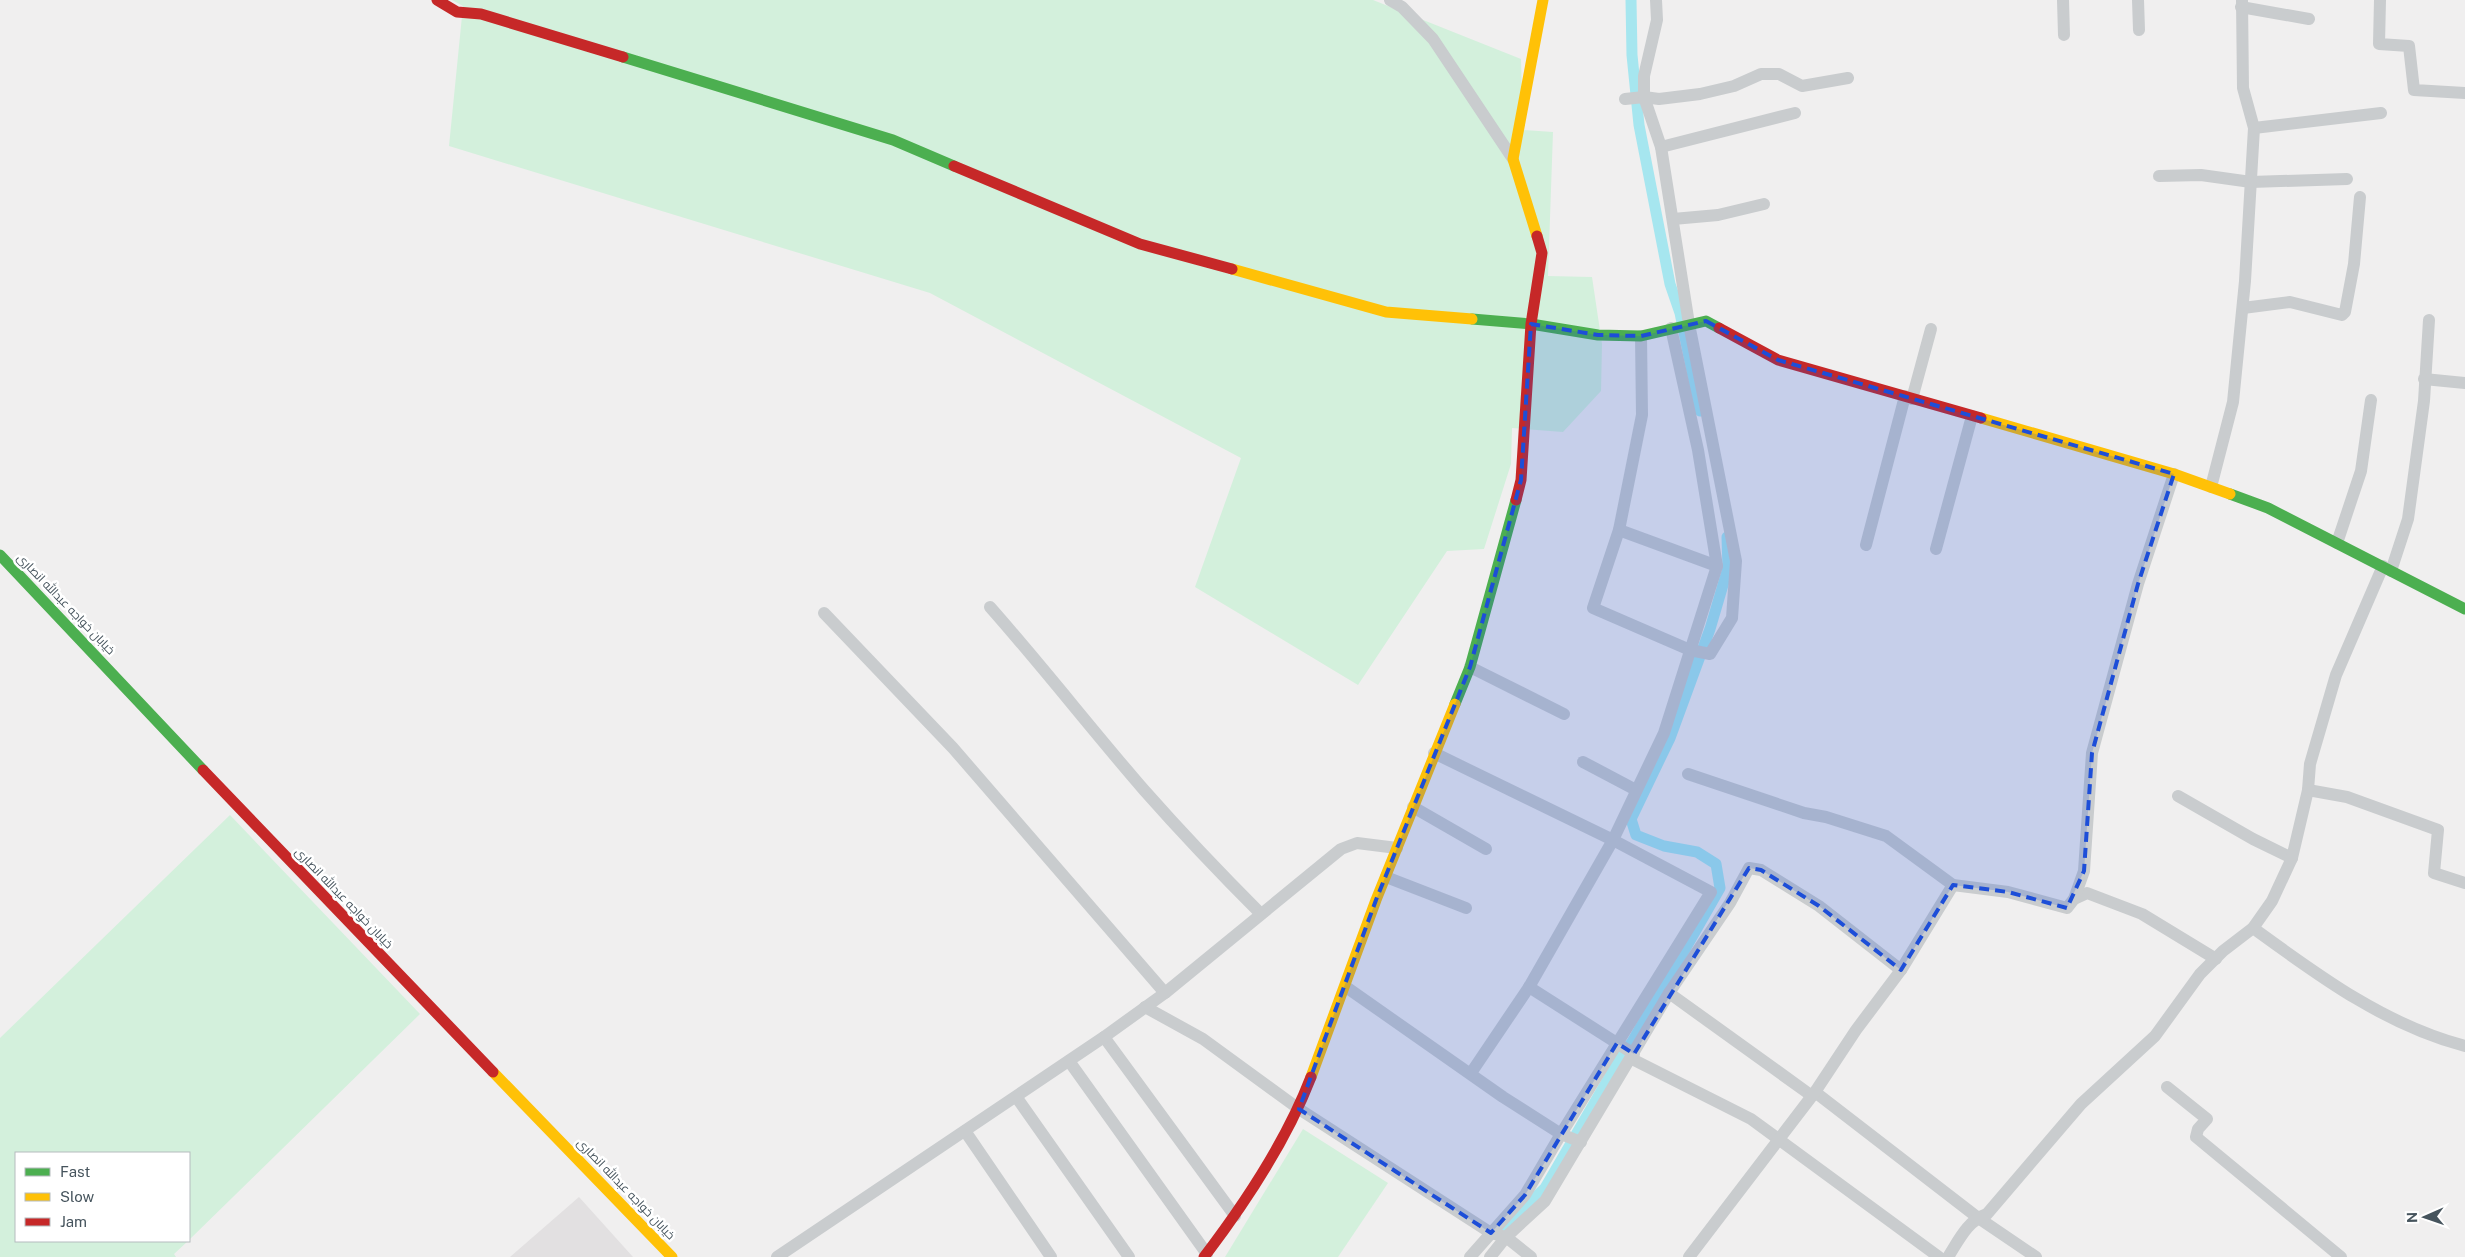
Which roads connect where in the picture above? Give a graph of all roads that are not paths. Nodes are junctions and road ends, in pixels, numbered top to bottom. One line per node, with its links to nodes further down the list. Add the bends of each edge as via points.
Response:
1 (437, 0): 29 (street, via 457,12 481,14 893,140 1140,244 1386,312)
2 (1390, 0): 20 (street, via 1402,7 1433,39)
3 (1543, 0): 20 (street)
4 (1656, 0): 14 (street, via 1657,20 1644,76)
5 (2063, 0): 11 (street)
6 (2138, 0): 10 (street)
7 (2380, 0): 13 (street, via 2379,44 2409,46 2414,90)
8 (2241, 4): 9 (street); 18 (street, via 2243,88)
9 (2309, 19)
10 (2139, 30)
11 (2064, 35)
12 (1848, 78): 14 (street, via 1802,86 1779,74 1762,74 1734,86 1700,94 1659,99)
13 (2465, 93)
14 (1644, 96): 15 (street); 19 (street)
15 (1624, 99)
16 (2381, 113): 18 (street)
17 (1795, 114): 19 (street)
18 (2254, 128): 23 (street)
19 (1661, 147): 26 (street)
20 (1513, 159): 29 (street, via 1542,253)
21 (2159, 176): 23 (street, via 2201,175)
22 (2347, 179): 23 (street)
23 (2251, 182): 27 (street)
24 (2360, 197): 27 (street, via 2354,264 2342,315 2290,302)
25 (1764, 204): 26 (street)
26 (1673, 219): 30 (street)
27 (2243, 308): 40 (street, via 2233,402)
28 (2429, 320): 34 (street)
29 (1530, 324): 33 (street, via 1598,335); 52 (street, via 1520,480)
30 (1689, 324): 31 (street); 36 (street, via 1706,321 1778,360); 51 (street, via 1736,561 1732,618 1710,654)
31 (1671, 328): 33 (street); 46 (street, via 1698,450)
32 (1931, 328): 36 (street)
33 (1641, 336): 41 (street, via 1642,415)
34 (2424, 379): 35 (street); 47 (street, via 2408,519)
35 (2465, 383)
36 (1909, 398): 38 (street); 43 (street)
37 (2371, 400): 42 (street, via 2361,471)
38 (1972, 416): 39 (street); 44 (street)
39 (2174, 474): 40 (street); 69 (street, via 2138,584 2092,753 2084,871)
40 (2212, 487): 42 (street, via 2268,508)
41 (1619, 530): 46 (street); 51 (street, via 1593,608)
42 (2337, 543): 47 (street)
43 (1866, 545)
44 (1936, 549)
45 (0, 554): 100 (street, خیابان خواجه عبدالله انصاری, via 290,862)
46 (1718, 566): 51 (street)
47 (2387, 569): 49 (street); 58 (street, via 2336,675 2310,764)
48 (990, 607): 72 (street, via 1144,790)
49 (2465, 608)
50 (824, 613): 79 (street, via 953,748)
51 (1690, 650): 57 (street, via 1664,733)
52 (1470, 667): 53 (street); 54 (street)
53 (1564, 714)
54 (1434, 753): 60 (street); 61 (street)
55 (1583, 762): 57 (street)
56 (1688, 774): 67 (street, via 1804,813 1886,836)
57 (1636, 790): 61 (street)
58 (2308, 790): 64 (street); 66 (street, via 2347,796 2438,830 2434,872)
59 (2178, 796): 64 (street, via 2270,849)
60 (1413, 807): 62 (street); 63 (street)
61 (1613, 840): 68 (street); 77 (street)
62 (1397, 848): 65 (street); 72 (street, via 1357,843 1341,850)
63 (1486, 849)
64 (2292, 858): 73 (street, via 2272,901)
65 (1386, 877): 71 (street); 76 (street)
66 (2465, 883)
67 (1953, 885): 69 (street, via 2008,892 2067,908); 75 (street)
68 (1711, 892): 70 (street); 82 (street)
69 (2074, 899): 74 (street, via 2087,893 2142,914)
70 (1730, 903): 75 (street, via 1749,868 1760,870 1819,906); 78 (street)
71 (1466, 908)
72 (1261, 914): 79 (street)
73 (2253, 928): 74 (street); 83 (street, via 2379,1013 2437,1039)
74 (2216, 959): 96 (street, via 2200,974 2155,1036 2081,1104 1987,1214)
75 (1901, 970): 88 (street)
76 (1346, 987): 86 (street); 90 (street)
77 (1529, 987): 82 (street); 86 (street)
78 (1669, 992): 84 (street); 88 (street)
79 (1165, 993): 80 (street)
80 (1145, 1006): 81 (street); 90 (street, via 1204,1039)
81 (1104, 1037): 85 (street); 95 (street)
82 (1617, 1043): 84 (street); 92 (street)
83 (2465, 1046)
84 (1633, 1056): 93 (street); 94 (street)
85 (1069, 1062): 89 (street); 99 (street)
86 (1471, 1073): 92 (street)
87 (2166, 1087): 111 (street, via 2207,1119 2196,1137)
88 (1814, 1094): 93 (street); 96 (street)
89 (1017, 1098): 91 (street); 103 (street)
90 (1299, 1108): 95 (street); 97 (street)
91 (964, 1131): 101 (street); 102 (street)
92 (1561, 1134): 94 (street); 97 (street, via 1525,1195)
93 (1780, 1138): 107 (street); 108 (street)
94 (1581, 1142): 98 (street, via 1545,1201)
95 (1236, 1216): 99 (street)
96 (1977, 1217): 109 (street, via 1967,1226); 110 (street)
97 (1491, 1233): 98 (street); 104 (street)
98 (1506, 1236): 105 (street); 106 (street)
99 (1206, 1256)
100 (672, 1257)
101 (777, 1257)
102 (1051, 1257)
103 (1129, 1257)
104 (1470, 1257)
105 (1490, 1257)
106 (1531, 1257)
107 (1689, 1257)
108 (1939, 1257)
109 (1948, 1257)
110 (2036, 1257)
111 (2341, 1257)

